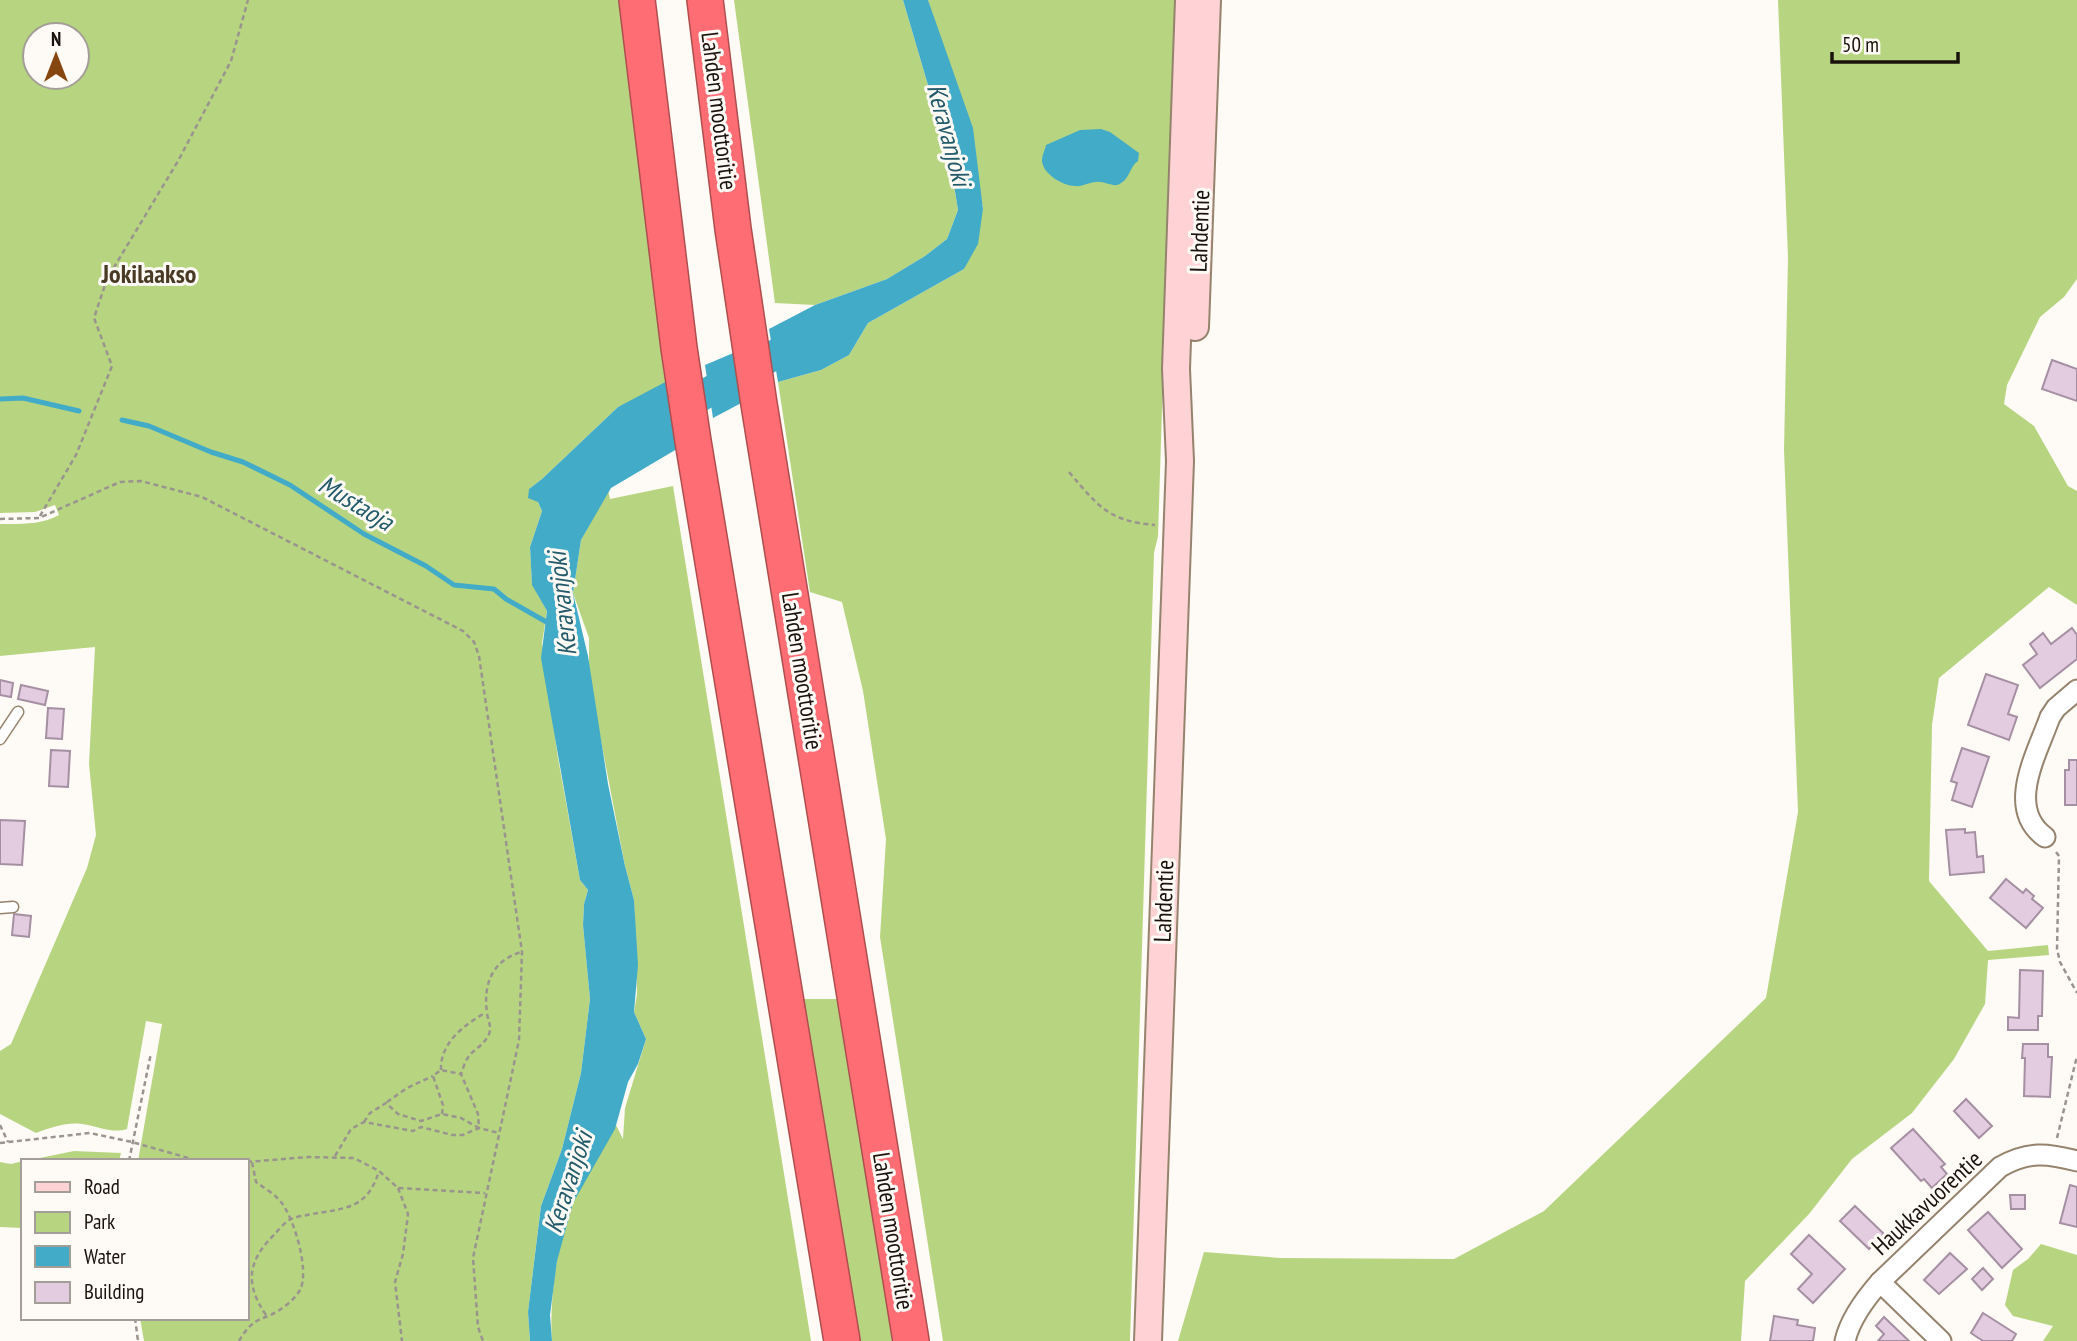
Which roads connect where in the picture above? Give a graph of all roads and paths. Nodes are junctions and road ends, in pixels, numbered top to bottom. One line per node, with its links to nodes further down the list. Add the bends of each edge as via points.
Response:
1 (248, 0): 8 (path, via 231,61 107,279 94,318 112,366 76,456)
2 (637, 0): 54 (highway, via 693,441)
3 (705, 0): 55 (highway, Lahden moottoritie, via 746,320)
4 (1189, 0): 6 (main road, Lahdentie)
5 (1207, 0): 6 (main road, Lahdentie)
6 (1191, 205): 10 (main road, Lahdentie, via 1192,372 1180,461)
7 (1069, 472): 10 (path, via 1110,514 1131,522)
8 (38, 518): 9 (path); 17 (path, via 120,482 170,487 202,497 463,631 479,656)
9 (0, 519)
10 (1178, 526): 56 (main road, Lahdentie)
11 (2077, 690): 14 (street, via 2050,718 2025,788 2026,816)
12 (18, 712): 13 (lane)
13 (0, 739)
14 (2045, 838): 18 (path, via 2059,856 2057,948)
15 (13, 907): 16 (lane)
16 (0, 908)
17 (522, 952): 19 (path, via 508,956 492,970); 32 (path, via 519,1040)
18 (2077, 993)
19 (486, 1012): 22 (path, via 448,1043); 23 (path, via 491,1030 484,1044 467,1058)
20 (151, 1053): 34 (path)
21 (2077, 1056): 36 (path)
22 (441, 1070): 23 (path); 24 (path)
23 (461, 1074): 30 (path)
24 (433, 1076): 25 (path); 26 (path)
25 (386, 1103): 27 (path, via 398,1114); 28 (path)
26 (442, 1114): 27 (path); 30 (path)
27 (425, 1119): 31 (path)
28 (364, 1122): 31 (path, via 413,1131); 37 (path, via 351,1129)
29 (0, 1125): 33 (path)
30 (479, 1128): 31 (path, via 463,1135); 32 (path)
31 (431, 1129)
32 (499, 1133): 45 (path)
33 (8, 1142): 34 (path, via 90,1133); 35 (path)
34 (132, 1142): 38 (path); 39 (path)
35 (0, 1143)
36 (2050, 1154): 40 (street, Haukkavuorentie); 47 (street, Haukkavuorentie, via 2026,1155 2000,1167)
37 (334, 1157): 42 (path); 43 (path, via 354,1158)
38 (129, 1159)
39 (192, 1159)
40 (2077, 1161)
41 (248, 1162): 42 (path)
42 (252, 1162): 46 (path, via 256,1182 281,1201)
43 (379, 1171): 44 (path); 46 (path, via 370,1194 354,1205)
44 (398, 1188): 45 (path); 52 (path, via 408,1214 395,1282)
45 (485, 1193): 53 (path, via 473,1258)
46 (290, 1219): 48 (path, via 253,1262 251,1282); 48 (path, via 301,1253 300,1290 285,1307)
47 (1880, 1282): 57 (street, Haukkavuorentie, via 1848,1329); 58 (street)
48 (266, 1315): 51 (path, via 248,1325)
49 (135, 1320): 50 (path)
50 (138, 1341)
51 (239, 1341)
52 (402, 1341)
53 (483, 1341)
54 (842, 1341)
55 (911, 1341)
56 (1148, 1341)
57 (1845, 1341)
58 (1941, 1341)

